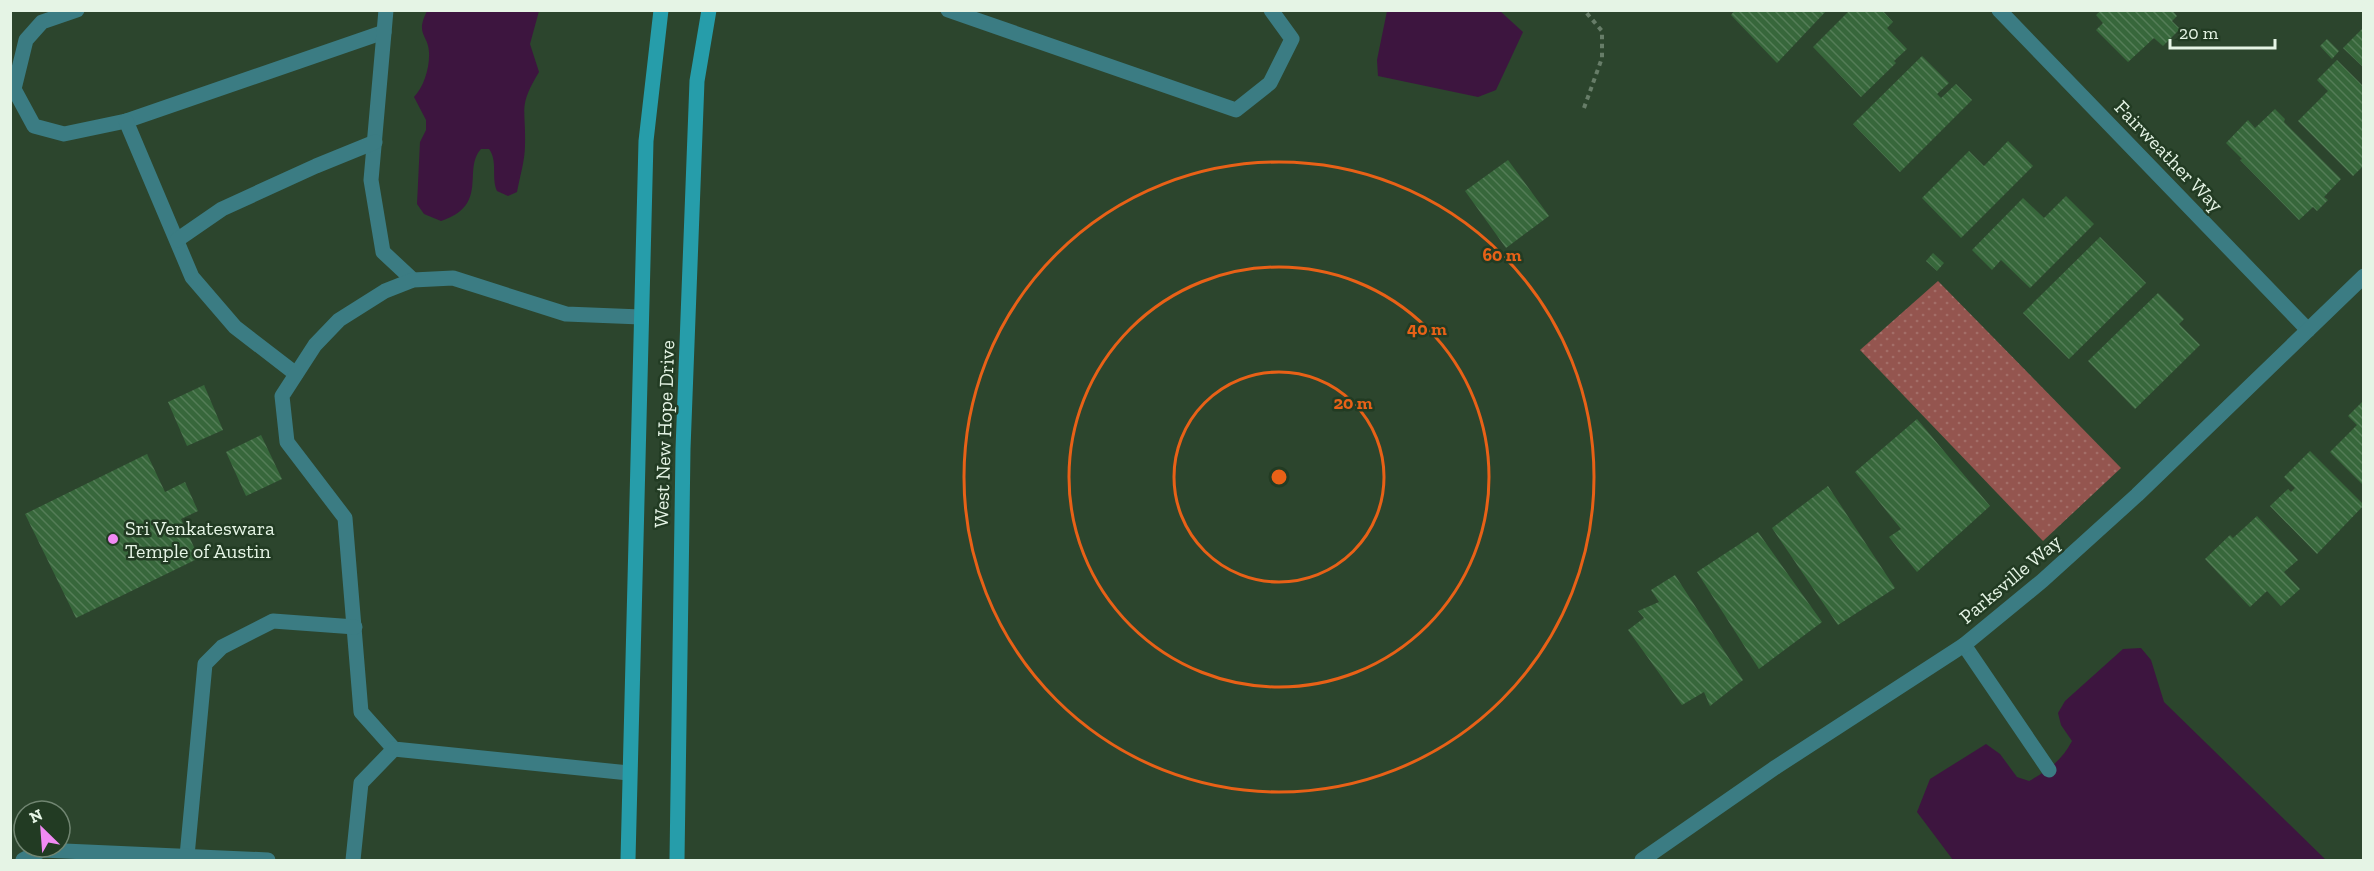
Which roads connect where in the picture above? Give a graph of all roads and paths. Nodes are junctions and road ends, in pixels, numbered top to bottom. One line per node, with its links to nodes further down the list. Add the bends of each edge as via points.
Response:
1 (77, 10): 11 (street, via 42,22 26,40 14,90 34,126 64,134)
2 (386, 10): 9 (street)
3 (661, 10): 16 (main road, West New Hope Drive, via 646,141)
4 (709, 10): 29 (main road, West New Hope Drive, via 696,92 683,449)
5 (948, 10): 6 (street, via 1236,110 1269,83 1292,39)
6 (1271, 10)
7 (1584, 10): 10 (path, via 1602,31 1602,57)
8 (1999, 10): 17 (street, Fairweather Way)
9 (384, 32): 11 (street); 12 (street)
10 (1584, 108)
11 (126, 121): 13 (street)
12 (375, 142): 13 (street, via 222,209); 15 (street, via 371,180 383,252)
13 (177, 240): 18 (street, via 192,277 235,327)
14 (2364, 276): 17 (street, Parksville Way)
15 (414, 280): 16 (street, via 453,278 566,314); 18 (street, via 385,291 339,320 315,345)
16 (640, 316): 23 (main road, West New Hope Drive)
17 (2308, 330): 20 (street, Parksville Way, via 2137,495)
18 (296, 374): 19 (street, via 282,396 287,442 345,518)
19 (355, 627): 21 (street, via 362,712); 24 (street, via 273,621 222,647 205,664)
20 (1964, 645): 22 (street); 30 (street, Parksville Way, via 1776,767)
21 (394, 749): 23 (street); 27 (street, via 361,783)
22 (2049, 770)
23 (629, 773): 28 (main road, West New Hope Drive)
24 (187, 856): 25 (street, via 42,850); 26 (street)
25 (23, 861)
26 (268, 861)
27 (353, 861)
28 (628, 861)
29 (677, 861)
30 (1642, 861)

